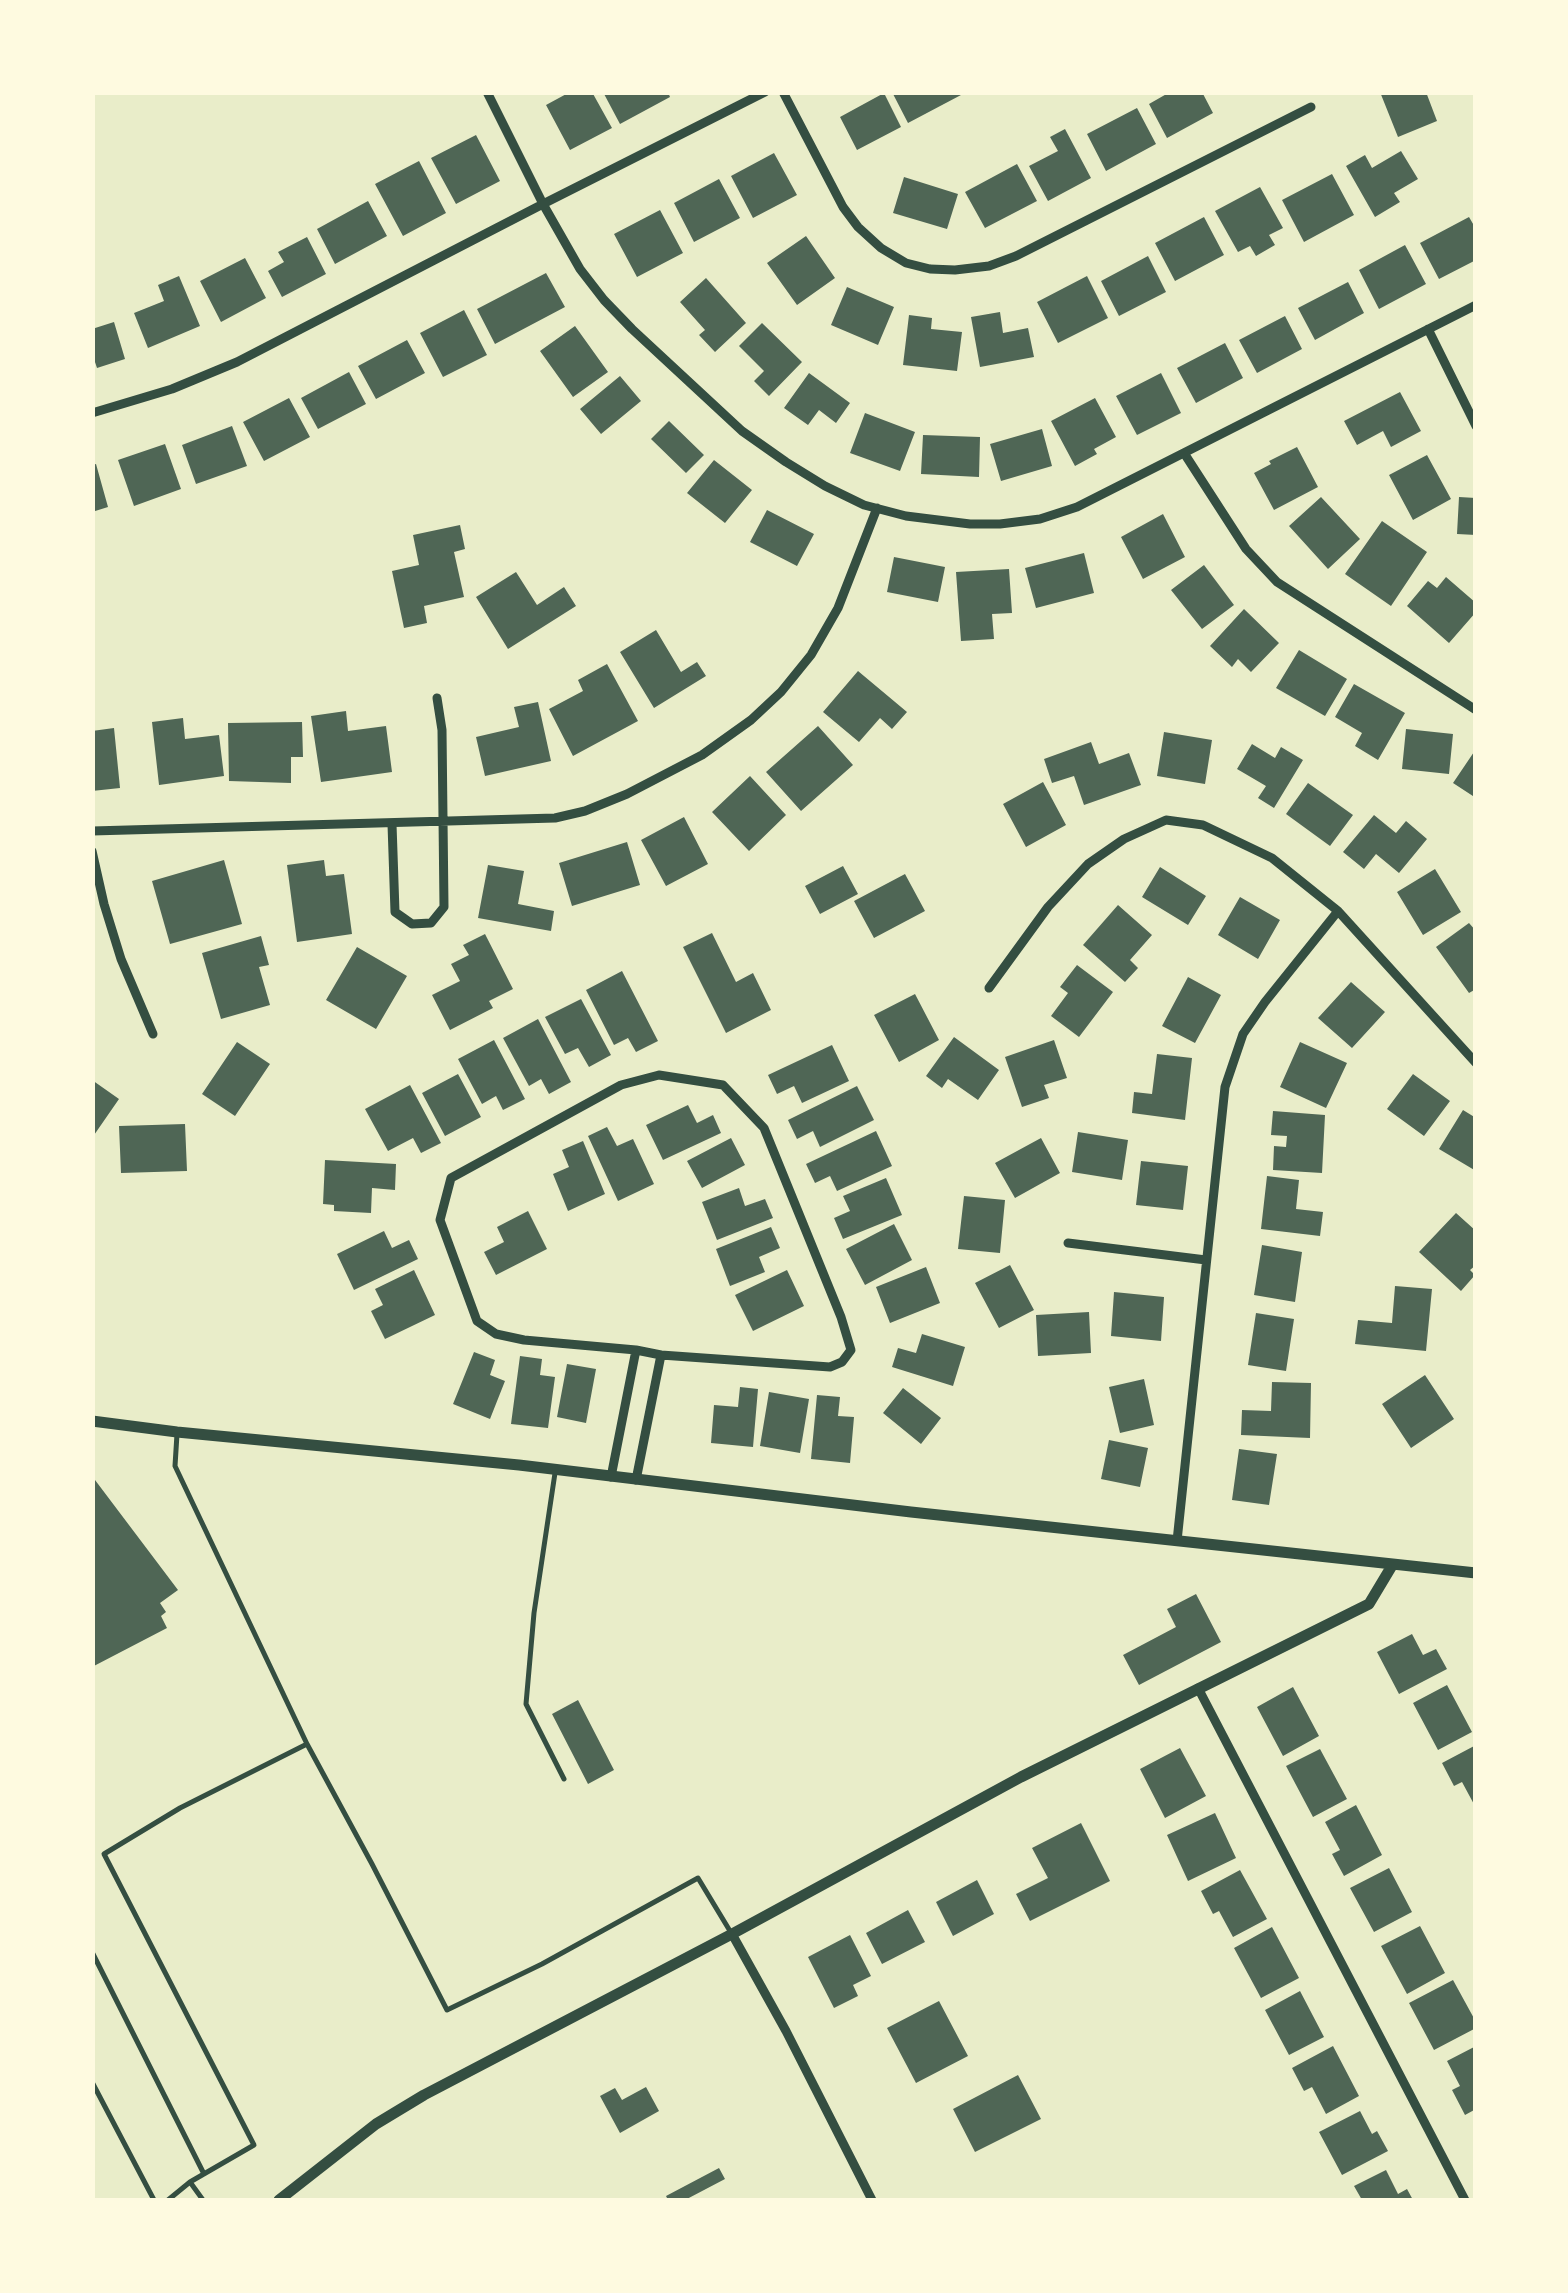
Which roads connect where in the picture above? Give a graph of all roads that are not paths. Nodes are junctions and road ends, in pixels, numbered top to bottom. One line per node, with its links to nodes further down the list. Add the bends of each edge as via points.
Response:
1 (487, 92): 5 (street)
2 (765, 92): 5 (street)
3 (782, 92): 4 (street, via 858,227 906,263 930,270 989,266 1016,256)
4 (1311, 107)
5 (543, 204): 8 (street, via 236,362); 11 (street, via 604,300 742,430 825,486)
6 (1476, 305): 7 (street)
7 (1428, 329): 9 (street); 10 (street)
8 (92, 413)
9 (1476, 426)
10 (1184, 453): 11 (street, via 1040,519 970,524); 13 (street, via 1246,549 1277,582)
11 (877, 508): 14 (street, via 838,608 782,692 751,720 702,755 585,811)
12 (437, 698): 14 (street)
13 (1476, 710)
14 (444, 822): 15 (street); 15 (street, via 444,906 431,923 412,924 396,912)
15 (392, 824): 16 (street)
16 (92, 831)
17 (92, 851): 20 (street, via 121,959)
18 (1338, 911): 19 (street, via 1272,858 1203,825 1166,820 1088,864); 21 (street); 23 (street, via 1243,1034 1226,1087)
19 (989, 988)
20 (153, 1034)
21 (1476, 1063)
22 (1068, 1243): 23 (street)
23 (1206, 1260): 31 (street)
24 (636, 1350): 25 (street); 25 (street, via 524,1340 477,1321 440,1220 451,1178 621,1085 659,1075 722,1085 764,1128 851,1350 830,1367); 29 (street)
25 (661, 1355): 30 (street)
26 (92, 1421): 27 (street)
27 (177, 1432): 28 (street); 35 (lane, via 175,1466)
28 (556, 1470): 29 (street); 36 (lane, via 526,1704)
29 (611, 1476): 30 (street)
30 (636, 1480): 31 (street)
31 (1176, 1540): 32 (street)
32 (1393, 1564): 33 (street); 34 (street, via 1369,1604)
33 (1476, 1573)
34 (1198, 1688): 39 (street); 49 (street)
35 (307, 1744): 37 (lane); 39 (lane, via 447,2010 698,1878)
36 (564, 1780)
37 (104, 1854): 38 (lane); 42 (lane, via 254,2145)
38 (92, 1860)
39 (732, 1934): 47 (street, via 424,2095); 48 (street)
40 (92, 1952): 42 (lane)
41 (92, 2082): 44 (lane)
42 (204, 2174): 43 (lane)
43 (190, 2182): 45 (lane); 46 (lane)
44 (154, 2200)
45 (168, 2200)
46 (202, 2200)
47 (279, 2200)
48 (872, 2200)
49 (1465, 2200)

